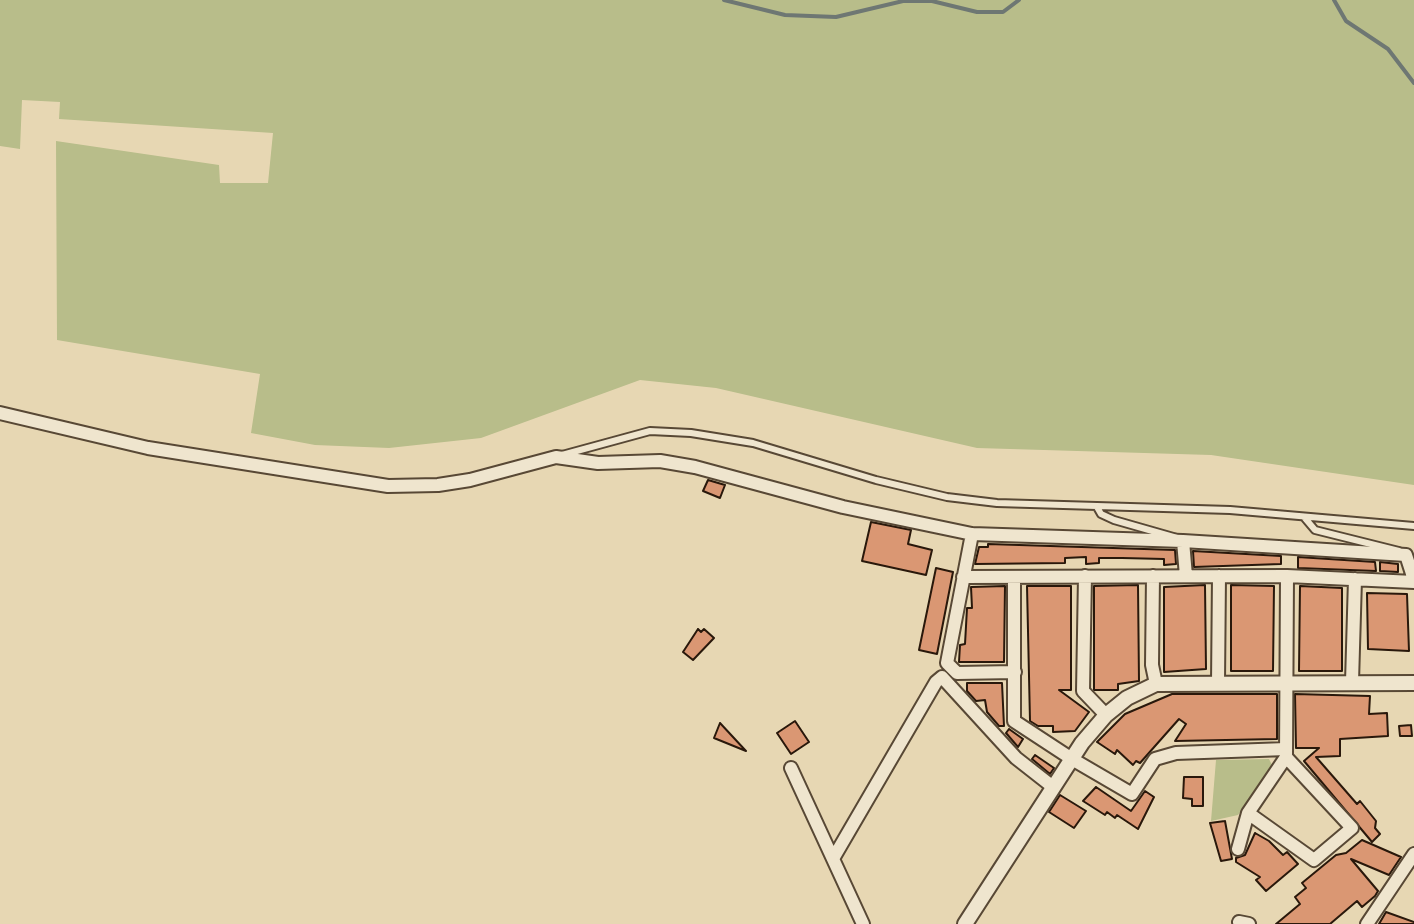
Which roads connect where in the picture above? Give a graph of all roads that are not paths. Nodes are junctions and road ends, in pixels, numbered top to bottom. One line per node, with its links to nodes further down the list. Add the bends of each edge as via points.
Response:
1 (1, 413): 2 (street, via 148,448 388,486 470,480)
2 (556, 457): 3 (lane, via 650,431 691,433 753,443 947,497); 6 (street, via 695,467 843,507)
3 (1097, 507): 4 (lane); 7 (lane, via 1114,520)
4 (1303, 516): 5 (lane); 8 (lane, via 1315,530)
5 (1414, 526)
6 (972, 534): 7 (street); 14 (street)
7 (1183, 541): 8 (street); 11 (street)
8 (1406, 555): 17 (street)
9 (1085, 576): 10 (street); 15 (street); 26 (street, via 1083,691)
10 (1153, 576): 11 (street); 25 (street)
11 (1186, 576): 12 (street)
12 (1219, 576): 13 (street); 22 (street)
13 (1287, 576): 16 (street); 23 (street)
14 (963, 577): 15 (street); 18 (street)
15 (1014, 577): 19 (street)
16 (1355, 579): 17 (street); 21 (street)
17 (1414, 581)
18 (947, 663): 19 (street, via 957,673); 20 (street)
19 (1015, 672): 28 (street, via 1014,721)
20 (942, 677): 30 (street, via 1016,758); 34 (street)
21 (1352, 682): 23 (street); 24 (street)
22 (1218, 683): 23 (street); 25 (street)
23 (1286, 683): 27 (street)
24 (1414, 683)
25 (1156, 684): 26 (street)
26 (1106, 715): 28 (street)
27 (1286, 753): 28 (street, via 1176,753 1155,759 1132,794); 31 (street); 31 (street, via 1352,828 1314,860)
28 (1072, 759): 30 (street)
29 (791, 768): 34 (street)
30 (1053, 787): 36 (street)
31 (1248, 813): 32 (street)
32 (1238, 849)
33 (1414, 854): 37 (street)
34 (834, 857): 35 (street)
35 (863, 924)
36 (965, 924)
37 (1367, 924)

